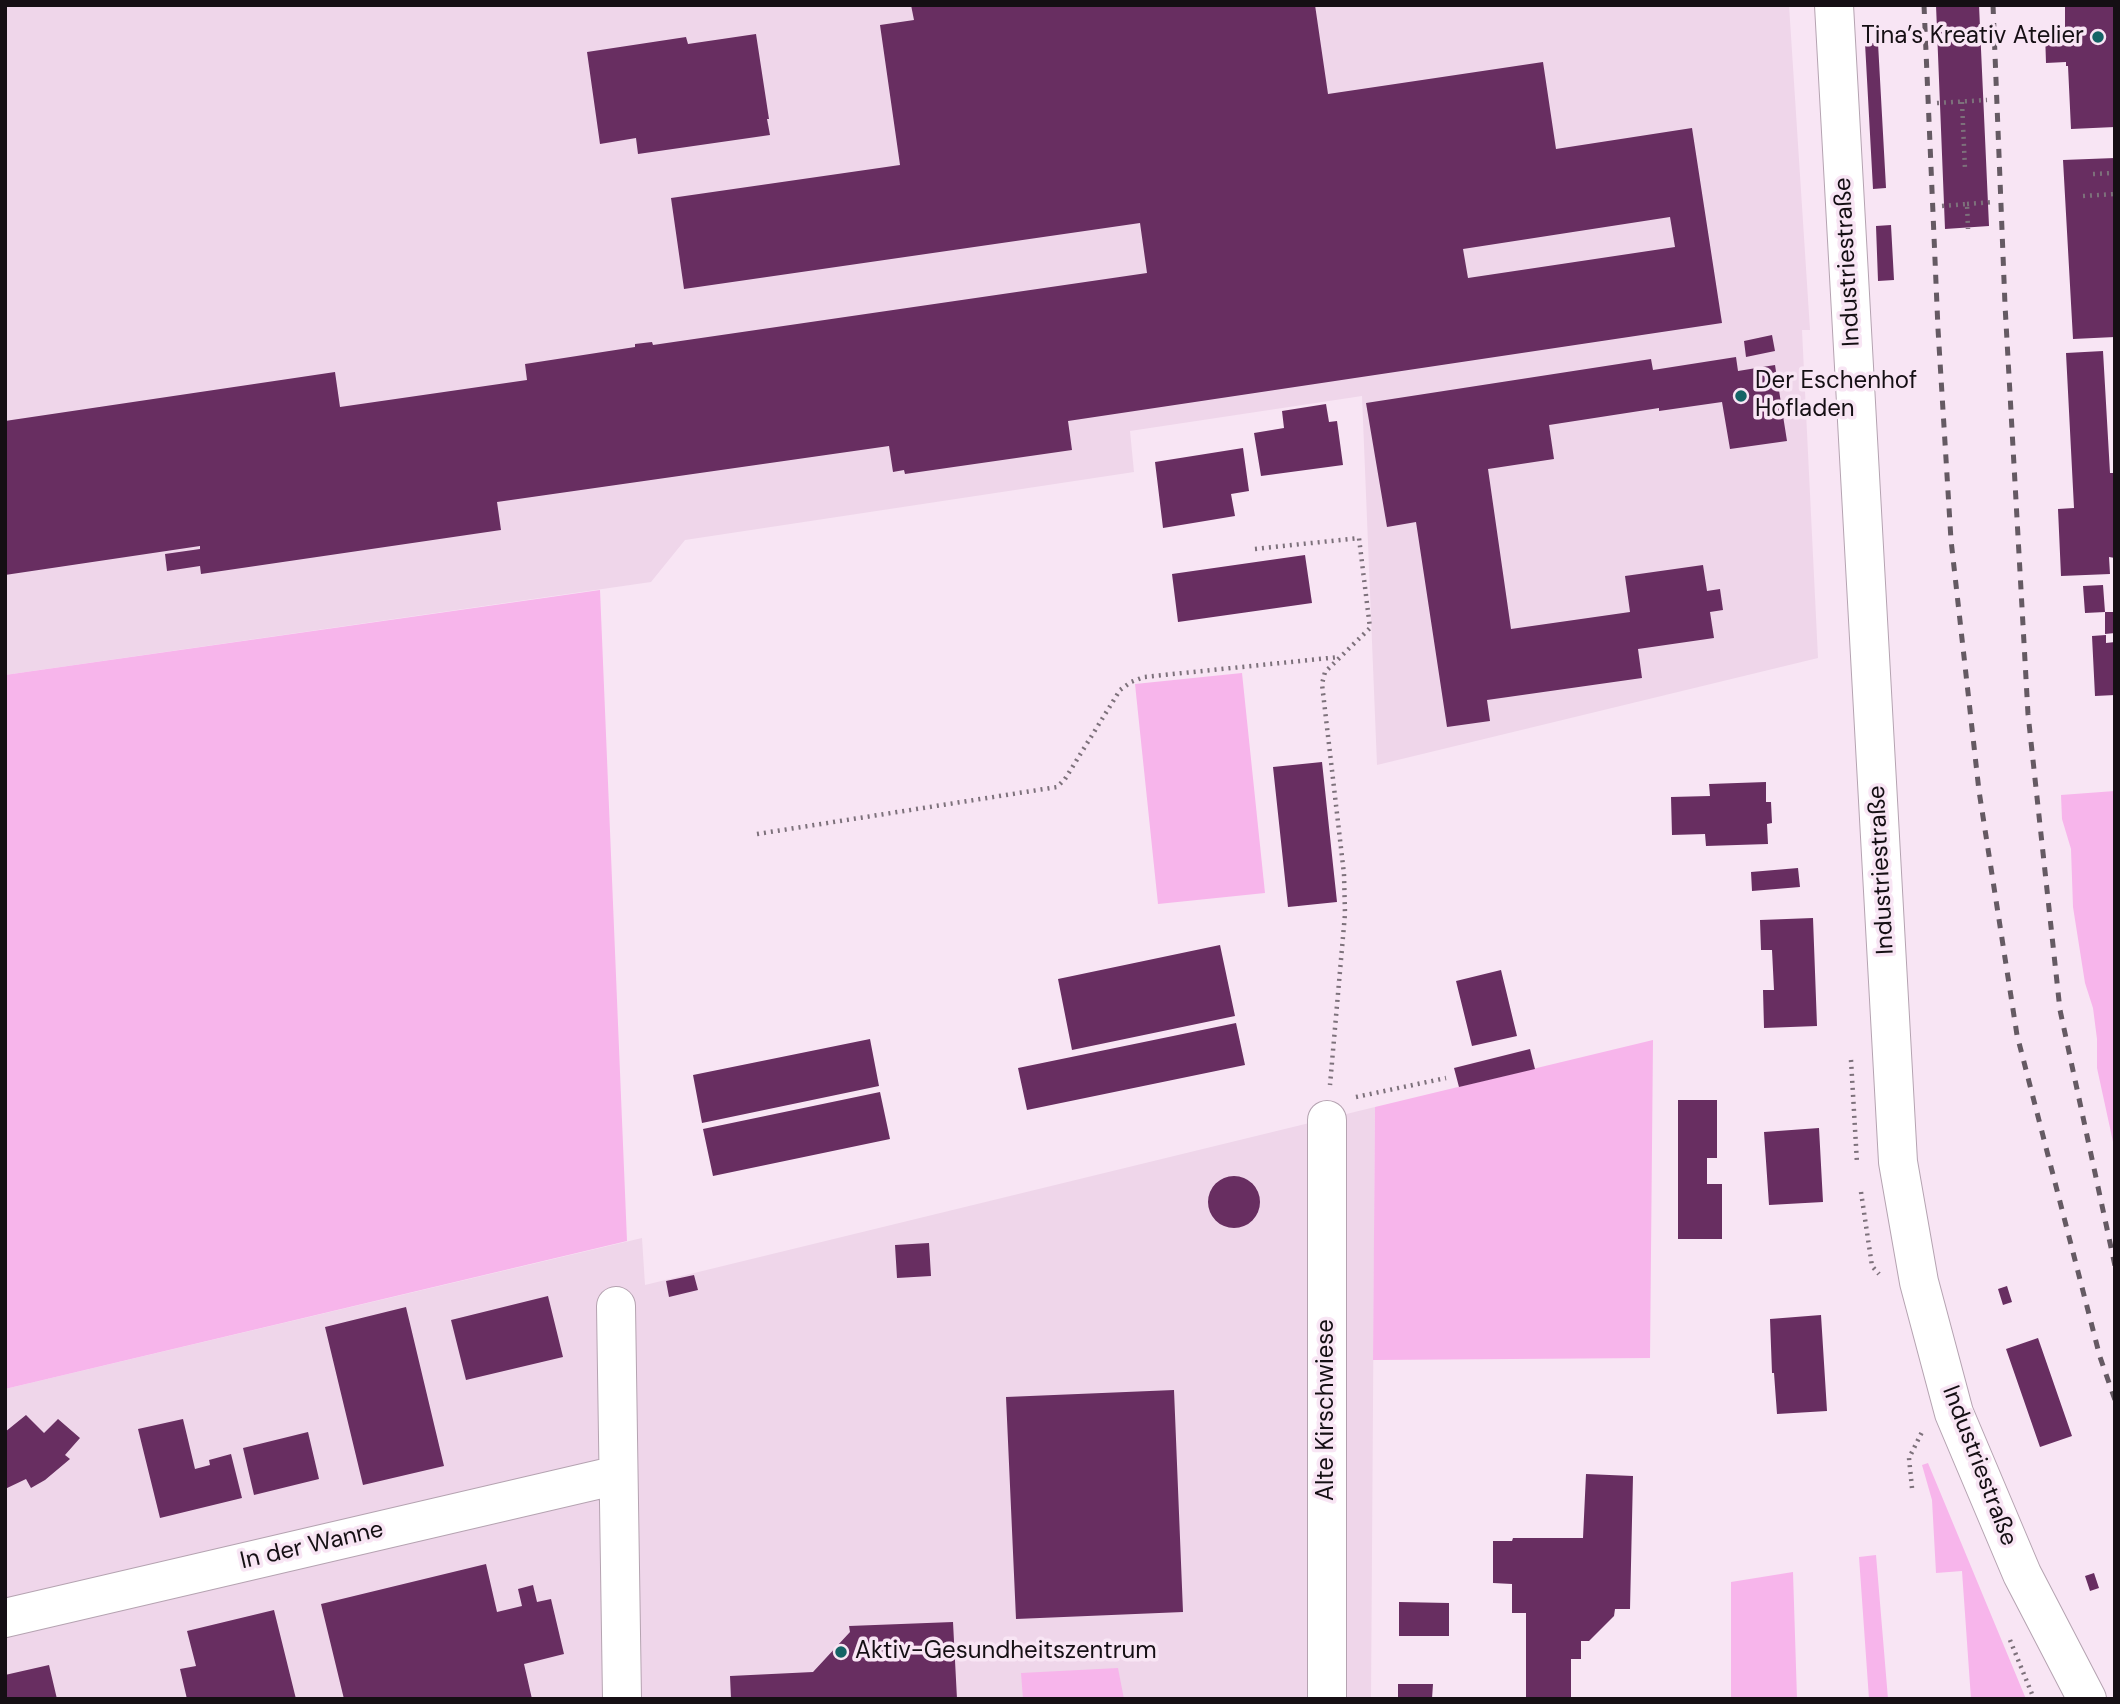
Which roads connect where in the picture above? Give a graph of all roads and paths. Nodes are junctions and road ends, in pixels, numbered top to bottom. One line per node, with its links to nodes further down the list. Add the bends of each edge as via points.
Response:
1 (1834, 5): 24 (street, Industriestraße, via 1898,1163 1919,1282 1954,1413 2022,1574)
2 (1987, 100): 3 (path)
3 (1962, 102): 4 (path); 5 (path)
4 (1937, 103)
5 (1965, 169)
6 (2115, 173): 7 (path)
7 (2093, 174)
8 (2115, 194): 9 (path)
9 (2083, 196)
10 (1993, 202): 11 (path)
11 (1967, 204): 12 (path); 13 (path)
12 (1942, 206)
13 (1968, 229)
14 (1255, 549): 15 (path, via 1359,538 1370,628)
15 (1341, 657): 16 (path, via 1131,682 1120,691 1057,787); 18 (path, via 1325,672 1322,684 1345,914)
16 (757, 834)
17 (1446, 1078): 18 (path)
18 (1327, 1112): 23 (street, Alte Kirschwiese)
19 (615, 1306): 20 (street)
20 (618, 1475): 21 (street, In der Wanne); 22 (street)
21 (5, 1618)
22 (622, 1699)
23 (1326, 1699)
24 (2087, 1699)

